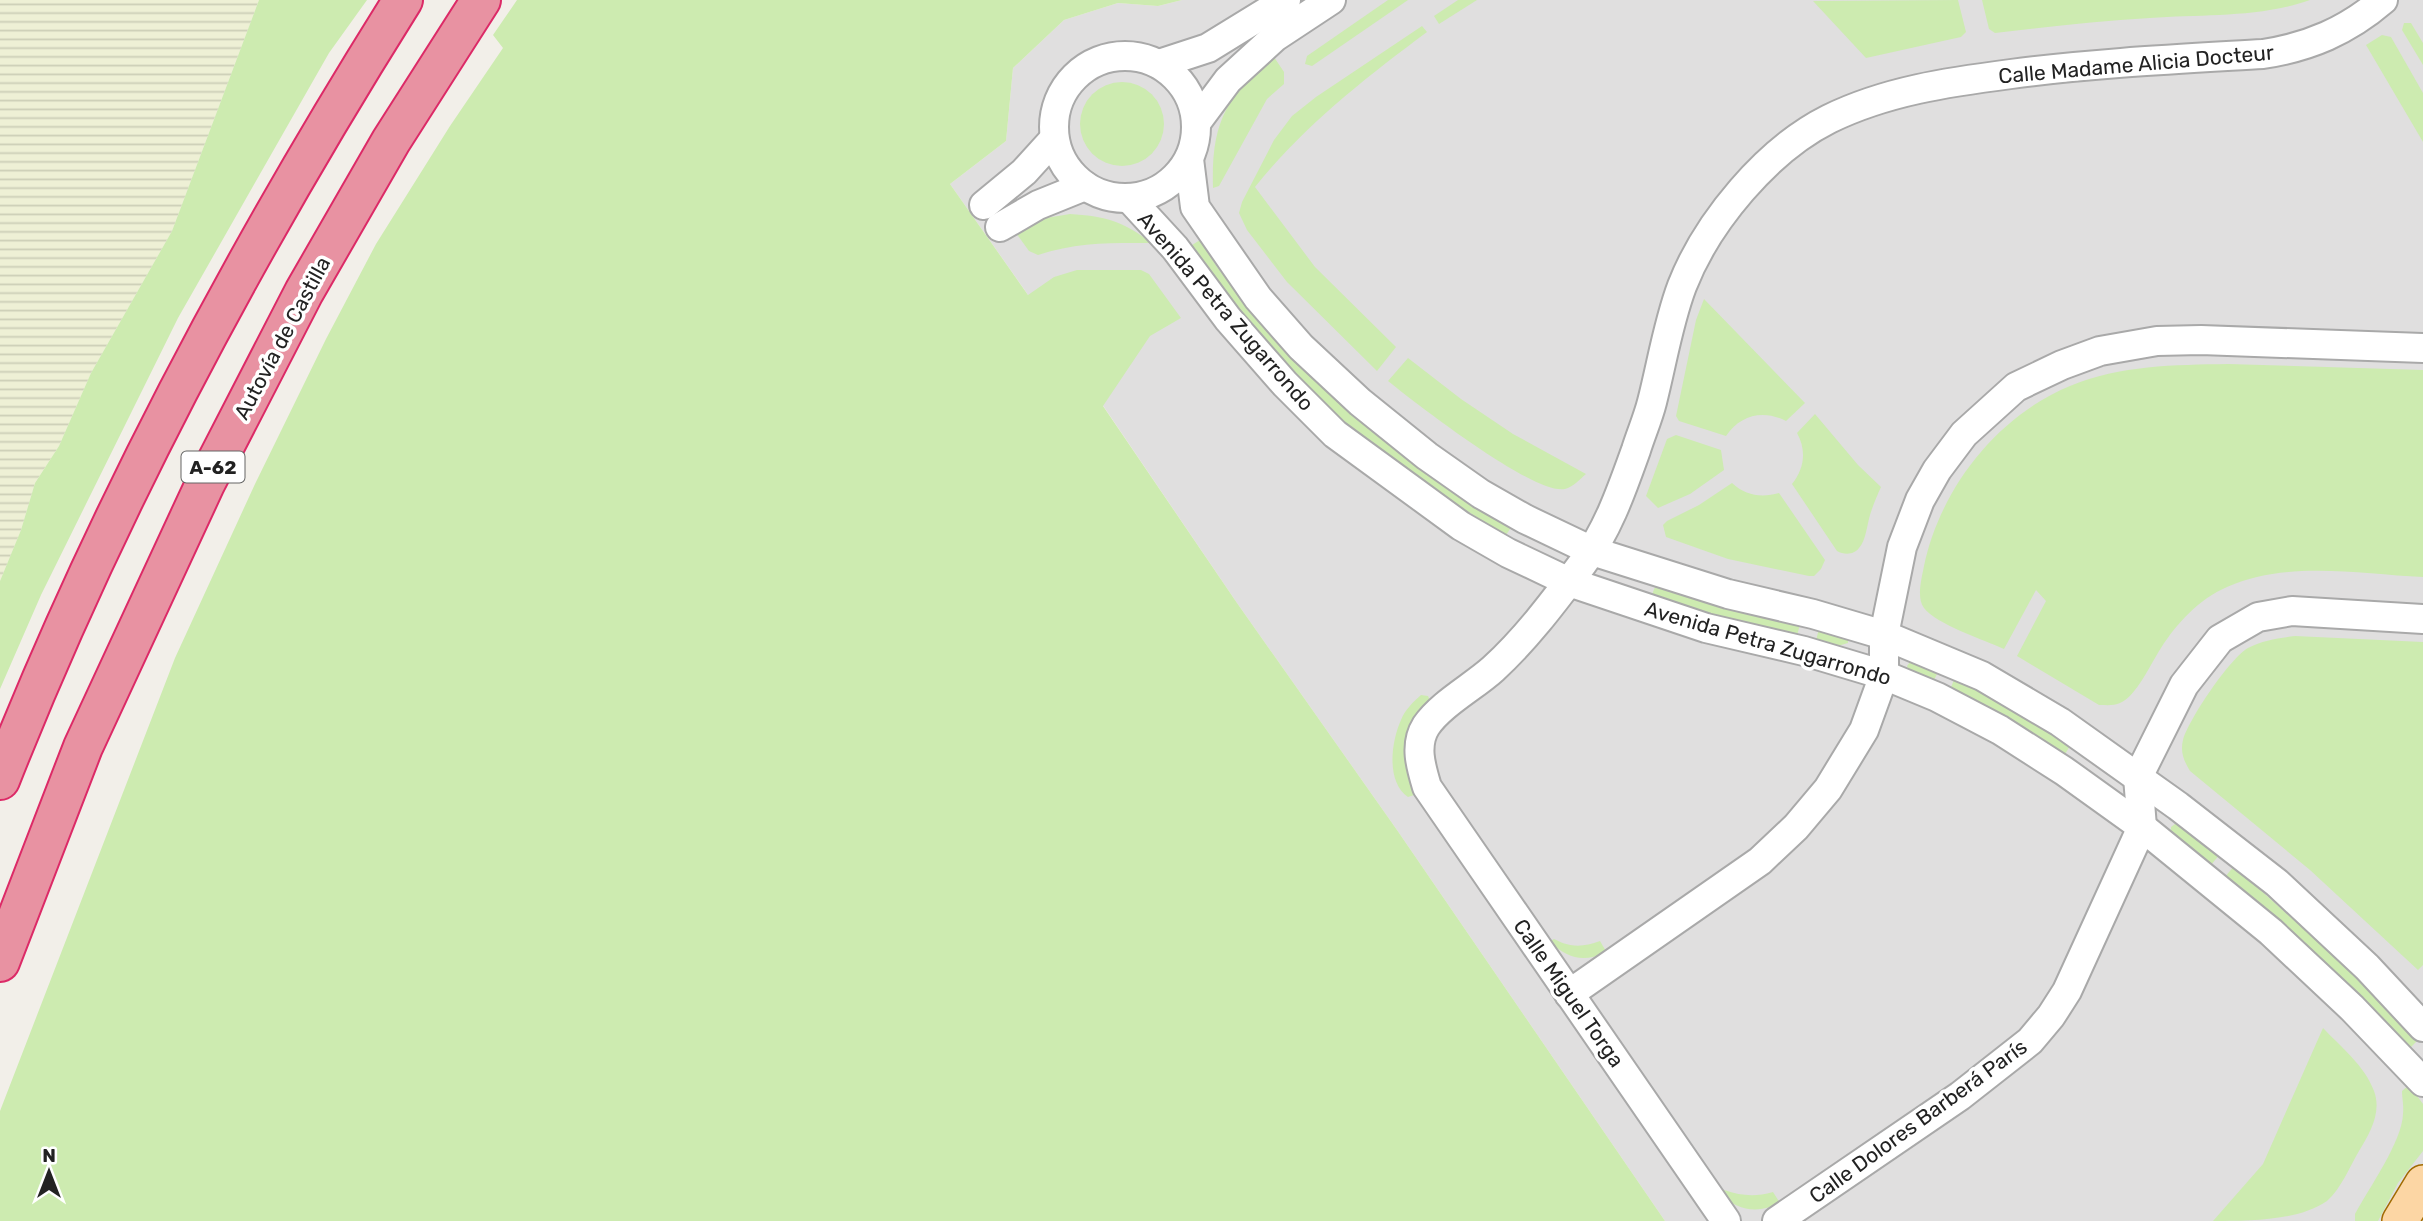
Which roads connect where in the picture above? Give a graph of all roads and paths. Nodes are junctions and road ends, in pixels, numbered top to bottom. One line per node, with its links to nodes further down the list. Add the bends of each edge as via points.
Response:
1 (404, 0): 22 (highway, A-62, via 249,255 152,440)
2 (481, 0): 24 (highway, Autovía de Castilla / A-62, via 331,245 205,484 83,747)
3 (1286, 0): 6 (street, via 1208,48)
4 (1331, 0): 7 (street, via 1275,37 1228,80)
5 (2383, 0): 15 (street, Calle Madame Alicia Docteur, via 2337,32 2286,51 2087,64 1917,88 1854,108 1796,140 1750,180 1714,225 1683,284 1651,406 1618,498)
6 (1159, 64): 7 (street, via 1178,79 1191,99); 8 (street, via 1133,56 1107,57 1083,69 1064,88 1055,113)
7 (1196, 123): 9 (street)
8 (1054, 139): 10 (street, via 1070,173); 12 (street)
9 (1189, 159): 11 (street, via 1164,187); 15 (street, Avenida Petra Zugarrondo, via 1195,207 1258,298 1301,346 1427,456 1481,494)
10 (1085, 186): 11 (street, via 1106,196); 13 (street)
11 (1129, 198): 16 (street, Avenida Petra Zugarrondo, via 1175,248 1228,319 1335,434 1461,526)
12 (984, 205)
13 (1000, 227)
14 (2423, 348): 18 (street, via 2157,341 2100,351 2017,387 1964,434 1920,500 1902,547)
15 (1592, 551): 16 (street, Calle Madame Alicia Docteur); 18 (street, Avenida Petra Zugarrondo, via 1728,594)
16 (1569, 582): 19 (street, Avenida Petra Zugarrondo, via 1706,628); 20 (street, Calle Madame Alicia Docteur, via 1494,668 1426,727)
17 (2423, 619): 21 (street, via 2292,611 2239,626 2220,639 2184,685)
18 (1884, 635): 19 (street); 21 (street, Avenida Petra Zugarrondo, via 1982,676 2060,722)
19 (1884, 675): 23 (street, Avenida Petra Zugarrondo, via 2000,730); 25 (street, via 1864,730 1828,789 1796,827 1760,861)
20 (1419, 762): 25 (street, Calle Miguel Torga, via 1427,787)
21 (2138, 777): 23 (street, Calle Dolores Barberá París); 26 (street, Avenida Petra Zugarrondo, via 2277,883)
22 (0, 780)
23 (2142, 827): 27 (street, Avenida Petra Zugarrondo, via 2272,932); 30 (street, Calle Dolores Barberá París, via 2067,991 2030,1041 1960,1096)
24 (0, 962)
25 (1569, 994): 29 (street, Calle Miguel Torga)
26 (2423, 1027)
27 (2423, 1082)
28 (2423, 1183): 31 (main road)
29 (1726, 1221)
30 (1777, 1221)
31 (2400, 1221)

